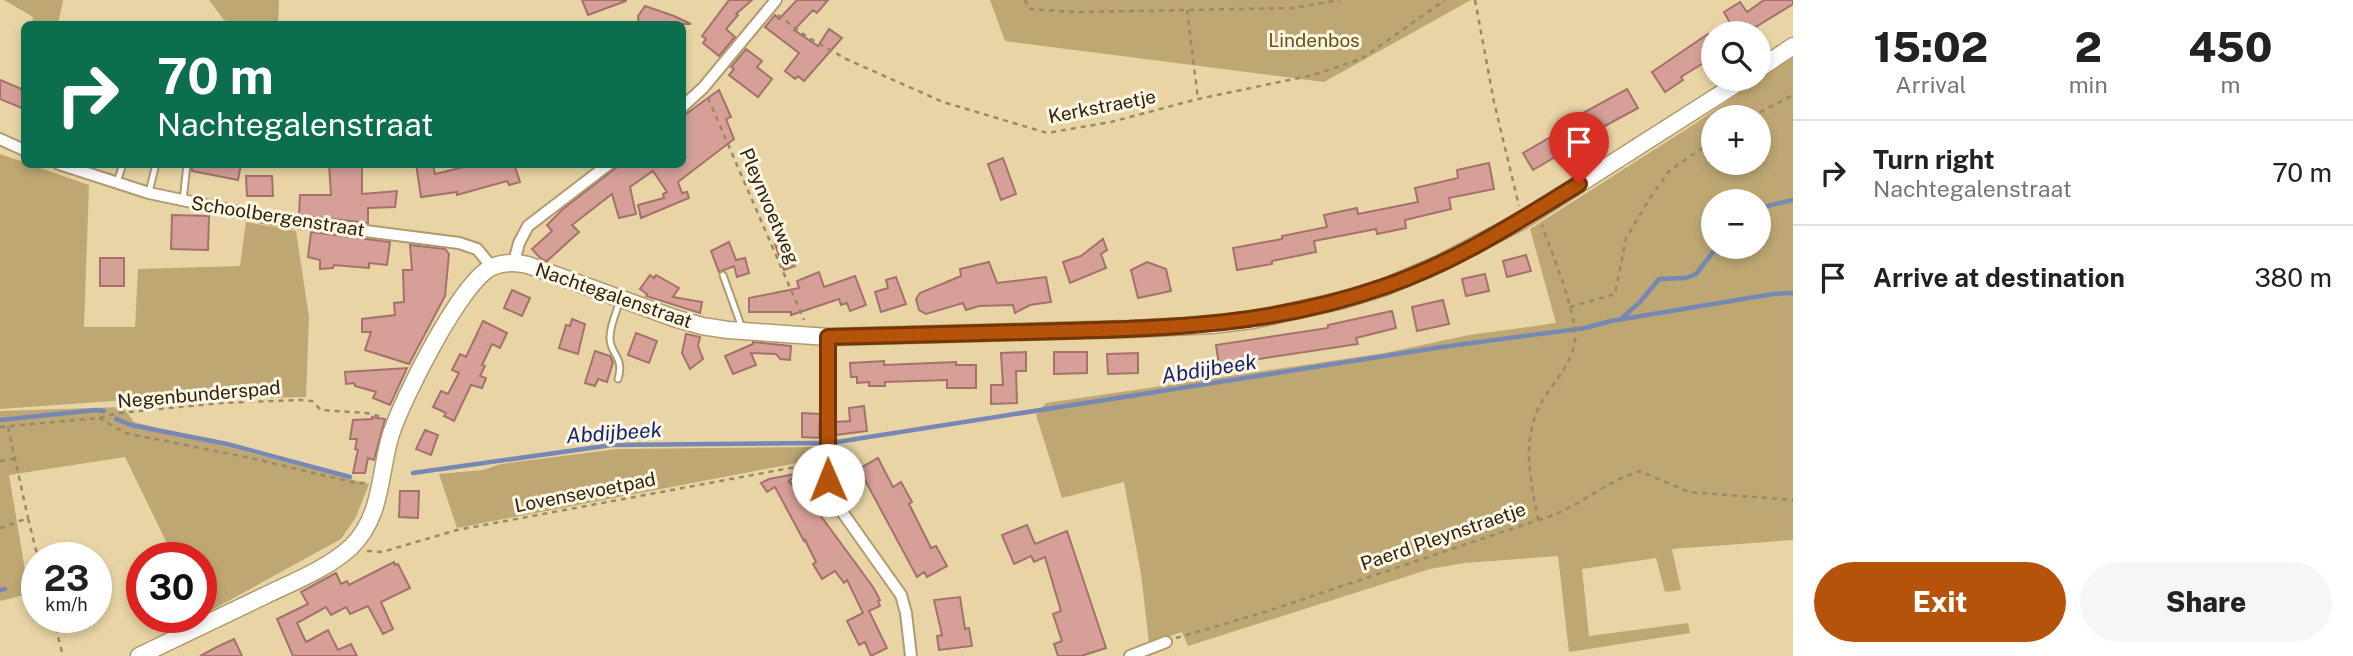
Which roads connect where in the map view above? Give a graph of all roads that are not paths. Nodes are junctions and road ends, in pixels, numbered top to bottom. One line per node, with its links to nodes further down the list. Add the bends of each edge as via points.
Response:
1 (773, 4): 5 (street)
2 (1793, 46): 3 (street)
3 (1771, 61)
4 (1725, 91): 21 (street, Nachtegalenstraat, via 1530,215 1453,258 1385,287 1292,313 1212,325 1130,329)
5 (686, 103)
6 (0, 139): 7 (street)
7 (21, 149)
8 (75, 168): 13 (street, Schoolbergenstraat)
9 (121, 168): 13 (lane)
10 (155, 168): 14 (lane)
11 (187, 168): 15 (lane)
12 (603, 168): 16 (street, via 528,226)
13 (117, 184): 14 (street, Schoolbergenstraat)
14 (149, 193): 15 (street, Schoolbergenstraat)
15 (183, 201): 17 (street, Schoolbergenstraat, via 272,219 459,243 477,249)
16 (514, 262): 17 (street); 19 (street, Nachtegalenstraat)
17 (492, 267): 24 (street, via 468,290 419,369 390,436 379,498 369,523 352,546 300,579)
18 (723, 275): 20 (lane)
19 (621, 299): 20 (street, Nachtegalenstraat, via 702,326); 22 (lane, via 609,336 621,370)
20 (743, 331): 21 (street, Nachtegalenstraat)
21 (820, 336): 25 (street, via 830,489 901,595)
22 (618, 379)
23 (1166, 642): 26 (street)
24 (139, 656)
25 (911, 656)
26 (1130, 656)

